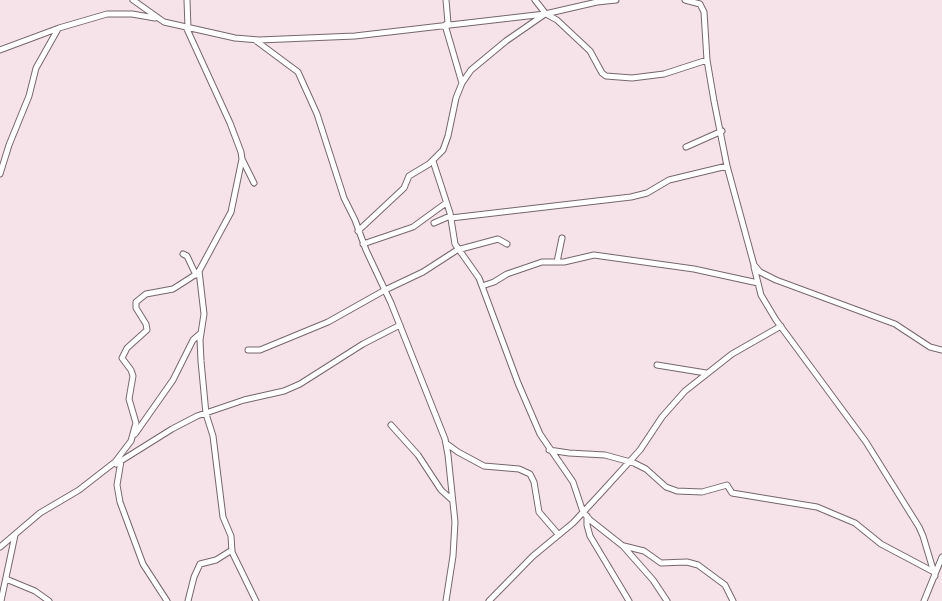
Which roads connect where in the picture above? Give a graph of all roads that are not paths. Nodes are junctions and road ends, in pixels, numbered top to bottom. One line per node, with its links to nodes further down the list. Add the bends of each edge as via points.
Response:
1 (133, 0): 8 (street)
2 (187, 0): 10 (street)
3 (446, 0): 9 (street)
4 (535, 0): 7 (street)
5 (616, 0): 7 (street)
6 (685, 0): 14 (street, via 703,8)
7 (545, 14): 9 (street); 14 (street, via 590,51 606,76 664,74); 15 (street, via 471,70)
8 (157, 18): 10 (street); 11 (street, via 107,14)
9 (445, 25): 12 (street, via 355,36); 15 (street)
10 (187, 27): 12 (street); 18 (street)
11 (59, 28): 13 (street); 21 (street, via 36,68)
12 (255, 40): 26 (street, via 298,72)
13 (0, 50)
14 (707, 60): 16 (street)
15 (462, 83): 19 (street, via 447,142)
16 (722, 131): 17 (street); 20 (street)
17 (686, 147)
18 (242, 159): 22 (street); 34 (street, via 231,212)
19 (433, 161): 23 (street); 26 (street, via 410,175 404,188)
20 (727, 166): 24 (street, via 669,180 631,198); 33 (street)
21 (0, 174)
22 (254, 183)
23 (446, 202): 24 (street); 28 (street, via 413,226)
24 (451, 217): 25 (street); 30 (street)
25 (434, 224)
26 (358, 231): 28 (street)
27 (562, 238): 32 (street)
28 (363, 244): 37 (street)
29 (507, 244): 30 (street, via 498,239)
30 (457, 250): 36 (street); 37 (street)
31 (183, 254): 34 (street)
32 (557, 262): 35 (street, via 598,255); 36 (street, via 542,262)
33 (754, 265): 35 (street); 42 (street, via 776,280 895,324 930,347)
34 (198, 273): 40 (street, via 204,314); 47 (street, via 173,289 146,294 136,302 147,330 122,358 133,376 129,395)
35 (758, 283): 39 (street, via 764,301)
36 (482, 286): 49 (street, via 534,423)
37 (385, 290): 38 (street); 41 (street, via 327,322 260,350)
38 (400, 325): 45 (street, via 292,388); 48 (street)
39 (781, 327): 44 (street, via 744,346); 61 (street, via 876,457 923,536)
40 (201, 333): 45 (street); 47 (street)
41 (248, 350)
42 (942, 350)
43 (657, 365): 44 (street)
44 (706, 373): 51 (street, via 675,401)
45 (206, 414): 50 (street, via 172,429); 59 (street)
46 (391, 425): 53 (street)
47 (134, 435): 52 (street)
48 (446, 443): 53 (street); 56 (street, via 484,466 528,473 534,482 539,512)
49 (549, 450): 51 (street, via 604,455); 54 (street, via 573,482)
50 (121, 461): 52 (street); 65 (street, via 117,485 120,502 143,564)
51 (629, 462): 54 (street); 61 (street, via 677,491 702,492 727,485 732,493 817,507 855,523 881,544)
52 (104, 471): 55 (street, via 40,513)
53 (452, 500): 68 (street, via 453,556)
54 (585, 514): 56 (street); 57 (street); 70 (street, via 590,536)
55 (16, 534): 58 (street); 62 (street)
56 (558, 534): 69 (street)
57 (623, 546): 71 (street); 72 (street, via 644,551 661,562 698,565 725,585)
58 (0, 547)
59 (232, 550): 66 (street, via 199,566); 67 (street)
60 (942, 557): 61 (street)
61 (933, 573): 73 (street)
62 (6, 579): 63 (street); 64 (street)
63 (2, 601)
64 (49, 601)
65 (167, 601)
66 (188, 601)
67 (256, 601)
68 (446, 601)
69 (489, 601)
70 (629, 601)
71 (667, 601)
72 (733, 601)
73 (924, 601)

